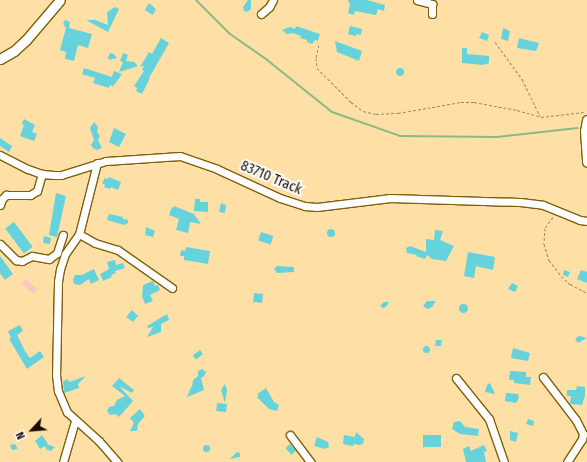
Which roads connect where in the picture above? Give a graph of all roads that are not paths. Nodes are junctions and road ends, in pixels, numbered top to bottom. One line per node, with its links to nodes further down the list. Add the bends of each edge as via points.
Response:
1 (60, 0): 6 (street, via 26,40)
2 (273, 0): 4 (street)
3 (417, 0): 5 (street, via 432,4)
4 (261, 14)
5 (432, 14)
6 (0, 59)
7 (587, 120): 9 (street)
8 (0, 155): 11 (street, 83710 Track)
9 (587, 162)
10 (97, 163): 11 (street, 83710 Track, via 61,175); 13 (street, 83710 Track, via 118,159 180,156 217,169 280,198 306,206 317,207 390,198 526,203 543,205); 14 (street)
11 (42, 174): 12 (street, via 37,191 30,194 6,195)
12 (0, 205)
13 (587, 221)
14 (79, 234): 17 (street, via 95,243 118,250); 20 (street, via 65,254 58,282 58,391 64,407)
15 (63, 235): 16 (street, via 57,253 49,259 32,256 16,260)
16 (0, 244)
17 (172, 288)
18 (543, 377): 26 (street, via 576,420 583,434)
19 (456, 378): 25 (street, via 489,420)
20 (75, 421): 22 (street); 23 (street, via 99,441)
21 (290, 435): 24 (street)
22 (63, 462)
23 (117, 462)
24 (310, 462)
25 (504, 462)
26 (567, 462)

